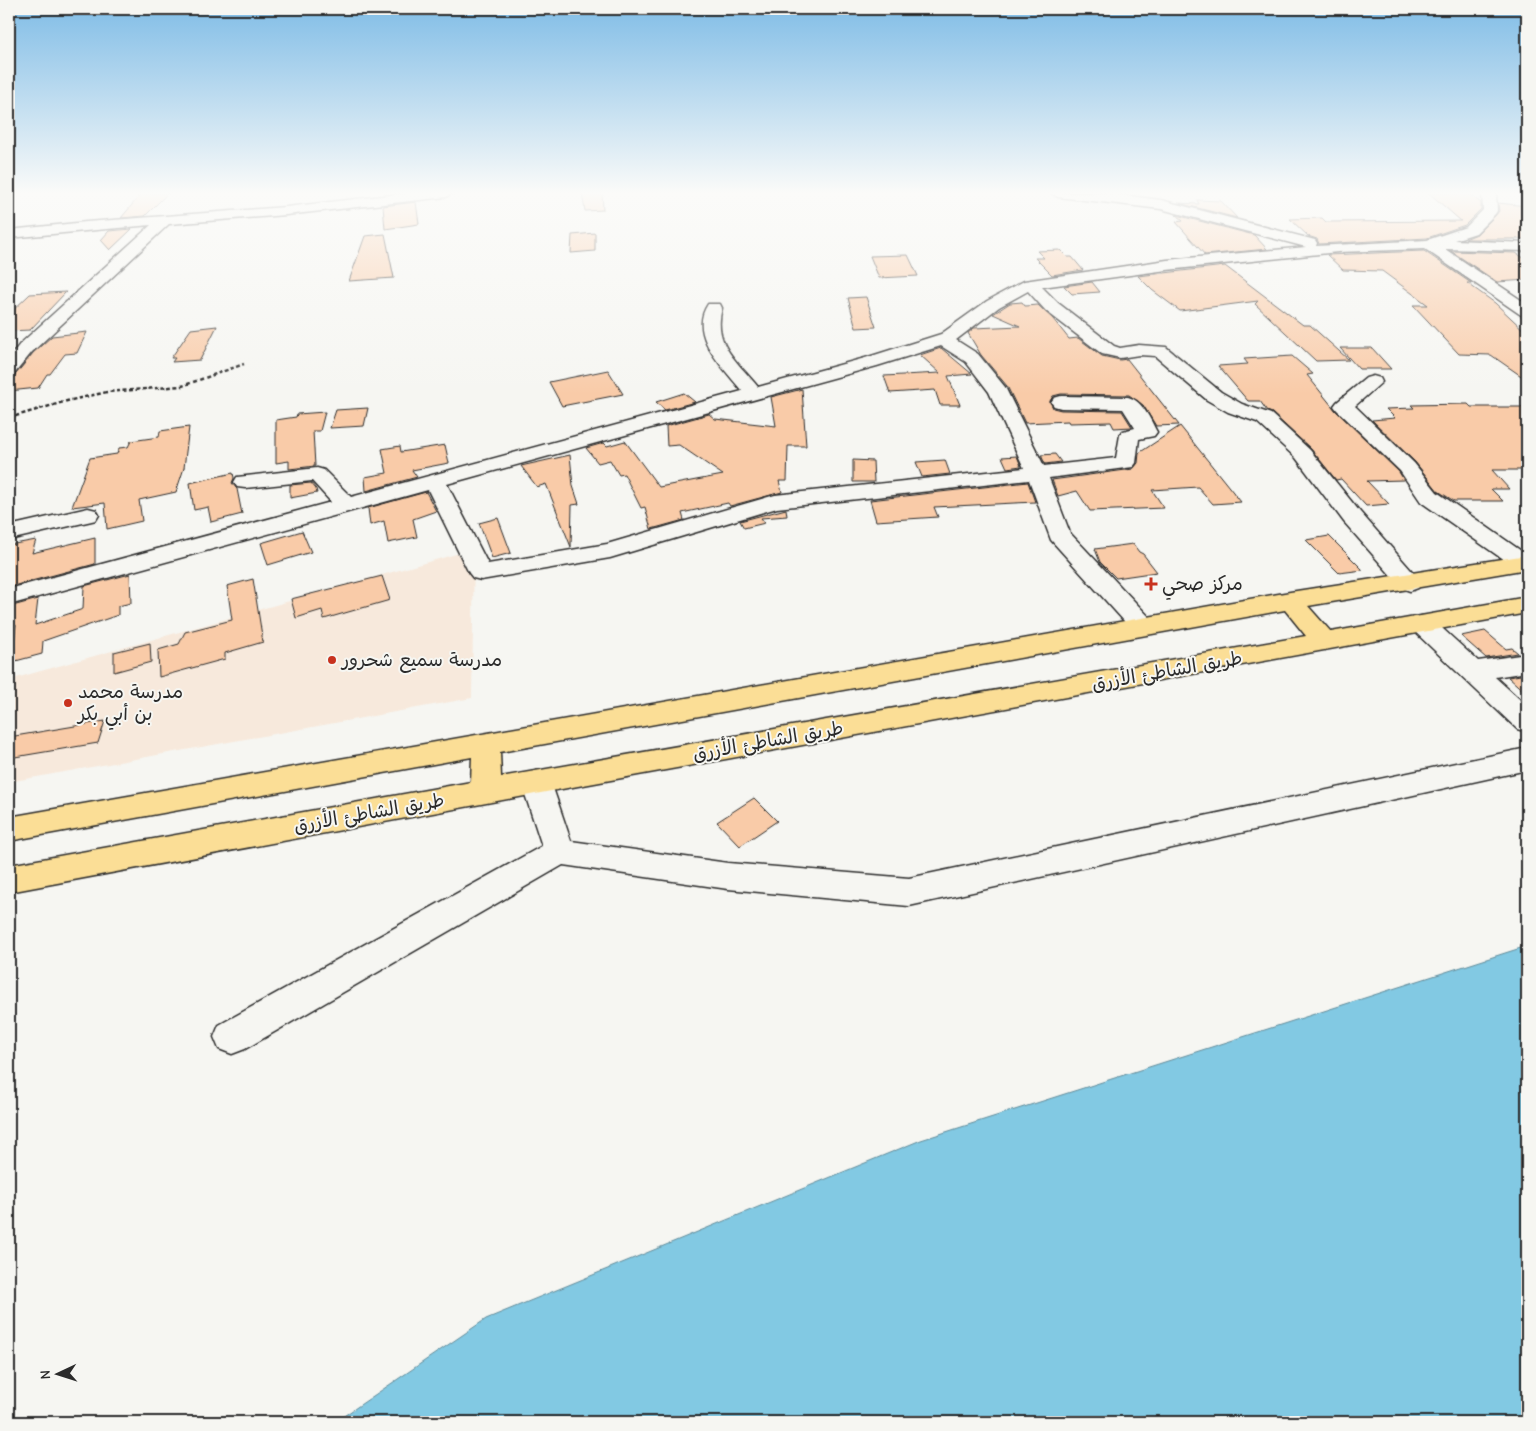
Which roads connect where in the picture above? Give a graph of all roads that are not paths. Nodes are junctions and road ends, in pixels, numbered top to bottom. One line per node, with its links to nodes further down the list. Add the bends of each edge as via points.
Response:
1 (122, 260): 8 (street, via 26,348)
2 (1220, 260): 4 (street)
3 (1451, 260): 6 (street)
4 (1030, 284): 7 (street, via 993,304); 19 (street, via 1052,307 1108,350 1120,353 1160,351 1214,396 1235,408 1264,418 1303,454 1352,517)
5 (714, 308): 10 (street, via 710,322 713,342)
6 (1527, 312)
7 (942, 339): 10 (street, via 871,362); 12 (street, via 972,358 998,391)
8 (9, 369)
9 (1373, 382): 18 (street, via 1344,406 1408,467 1429,497)
10 (754, 392): 13 (street)
11 (1061, 402): 12 (street, via 1128,403 1148,432 1130,436 1126,463)
12 (1037, 474): 13 (street, via 775,502 610,551 481,573); 24 (street, via 1059,534)
13 (434, 480): 15 (street)
14 (245, 482): 15 (street, via 317,474)
15 (347, 506): 20 (street)
16 (88, 515): 17 (street)
17 (9, 533)
18 (1525, 562): 19 (main road)
19 (1410, 582): 21 (main road)
20 (9, 597)
21 (1290, 600): 24 (main road); 25 (main road)
22 (1527, 605): 23 (main road, طريق الشاطئ الأزرق)
23 (1422, 624): 25 (main road, طريق الشاطئ الأزرق); 27 (street)
24 (1143, 626): 29 (main road)
25 (1325, 642): 31 (main road, طريق الشاطئ الأزرق)
26 (1527, 663): 27 (street)
27 (1472, 671): 28 (street)
28 (1527, 722)
29 (486, 744): 32 (main road); 33 (main road)
30 (1527, 759): 34 (street, via 910,892 728,876)
31 (536, 782): 32 (main road, طريق الشاطئ الأزرق); 34 (street)
32 (486, 791): 35 (main road, طريق الشاطئ الأزرق)
33 (9, 829)
34 (559, 852): 36 (street)
35 (9, 879)
36 (232, 1038)

